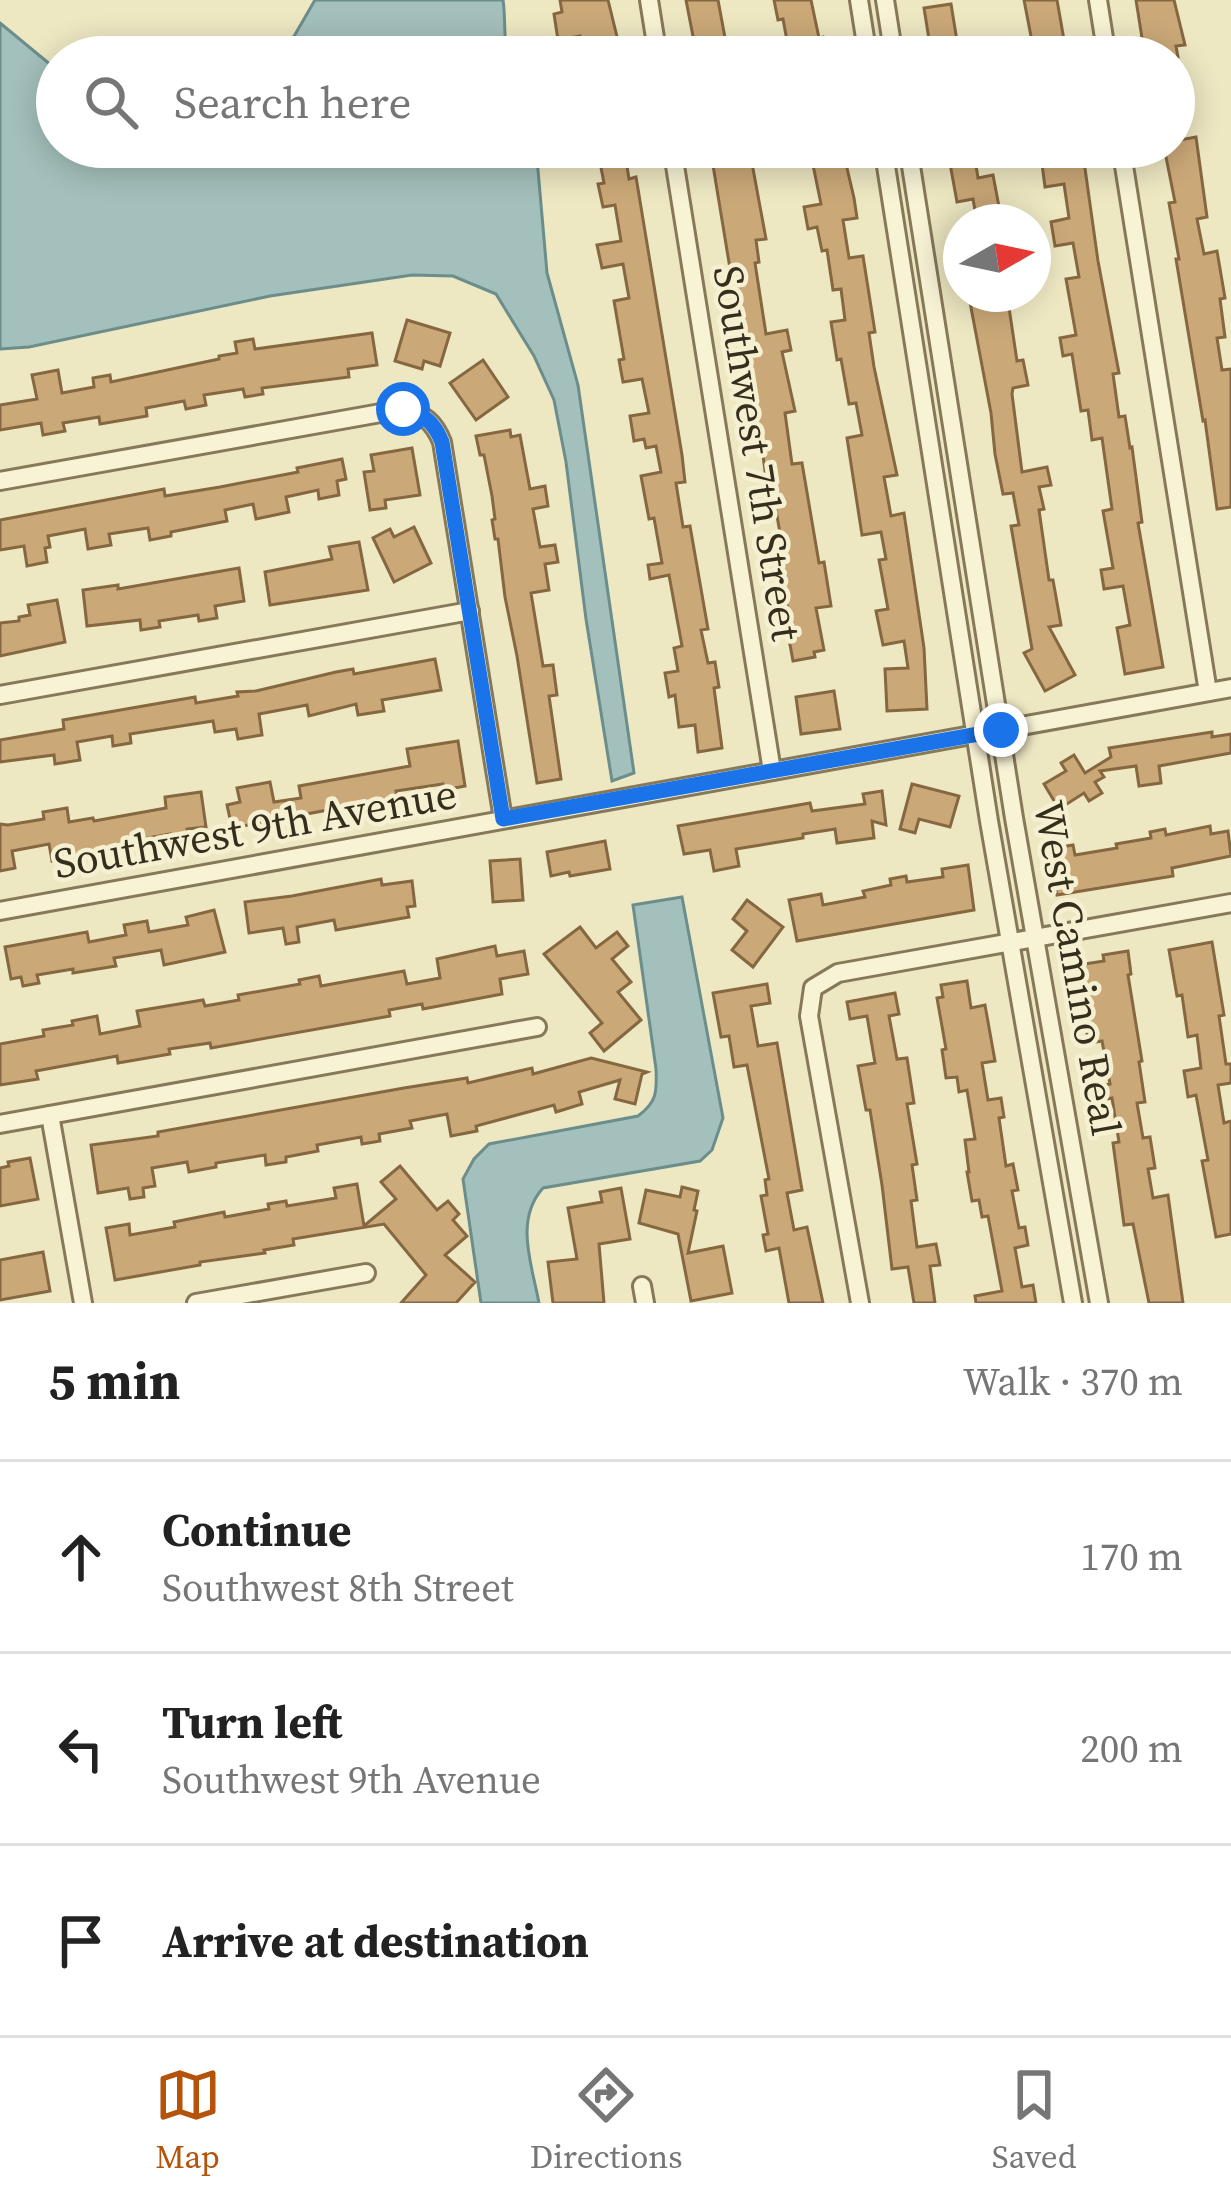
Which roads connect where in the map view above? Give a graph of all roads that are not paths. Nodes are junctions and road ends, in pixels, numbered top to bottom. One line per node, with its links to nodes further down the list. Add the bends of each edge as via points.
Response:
1 (649, 0): 5 (street)
2 (859, 0): 6 (street)
3 (885, 0): 7 (street)
4 (1098, 0): 8 (street)
5 (655, 36)
6 (865, 36)
7 (891, 36)
8 (1104, 36)
9 (675, 168): 22 (street, Southwest 7th Street)
10 (886, 168): 14 (street, West Camino Real)
11 (911, 168): 13 (street, West Camino Real)
12 (1124, 168): 18 (street)
13 (927, 267): 14 (street); 20 (street, West Camino Real)
14 (902, 270): 21 (street, West Camino Real)
15 (0, 481): 16 (street, via 419,412 442,442)
16 (470, 611): 19 (street); 23 (street)
17 (1231, 688): 18 (street, Southwest 9th Avenue)
18 (1208, 692): 20 (street, Southwest 9th Avenue)
19 (0, 695)
20 (1001, 730): 21 (street, Southwest 9th Avenue); 26 (street, West Camino Real)
21 (976, 734): 22 (street, Southwest 9th Avenue); 27 (street, West Camino Real)
22 (772, 771): 23 (street, Southwest 9th Avenue)
23 (503, 819): 25 (street, Southwest 9th Avenue)
24 (1231, 903): 26 (street)
25 (0, 911)
26 (1035, 938): 27 (street); 36 (street, West Camino Real)
27 (1010, 942): 34 (street, via 838,974 813,988 809,1016); 35 (street, West Camino Real)
28 (538, 1027): 29 (street)
29 (50, 1115): 30 (street); 32 (street)
30 (0, 1124)
31 (366, 1273): 33 (street)
32 (83, 1303)
33 (196, 1303)
34 (860, 1303)
35 (1073, 1303)
36 (1099, 1303)

